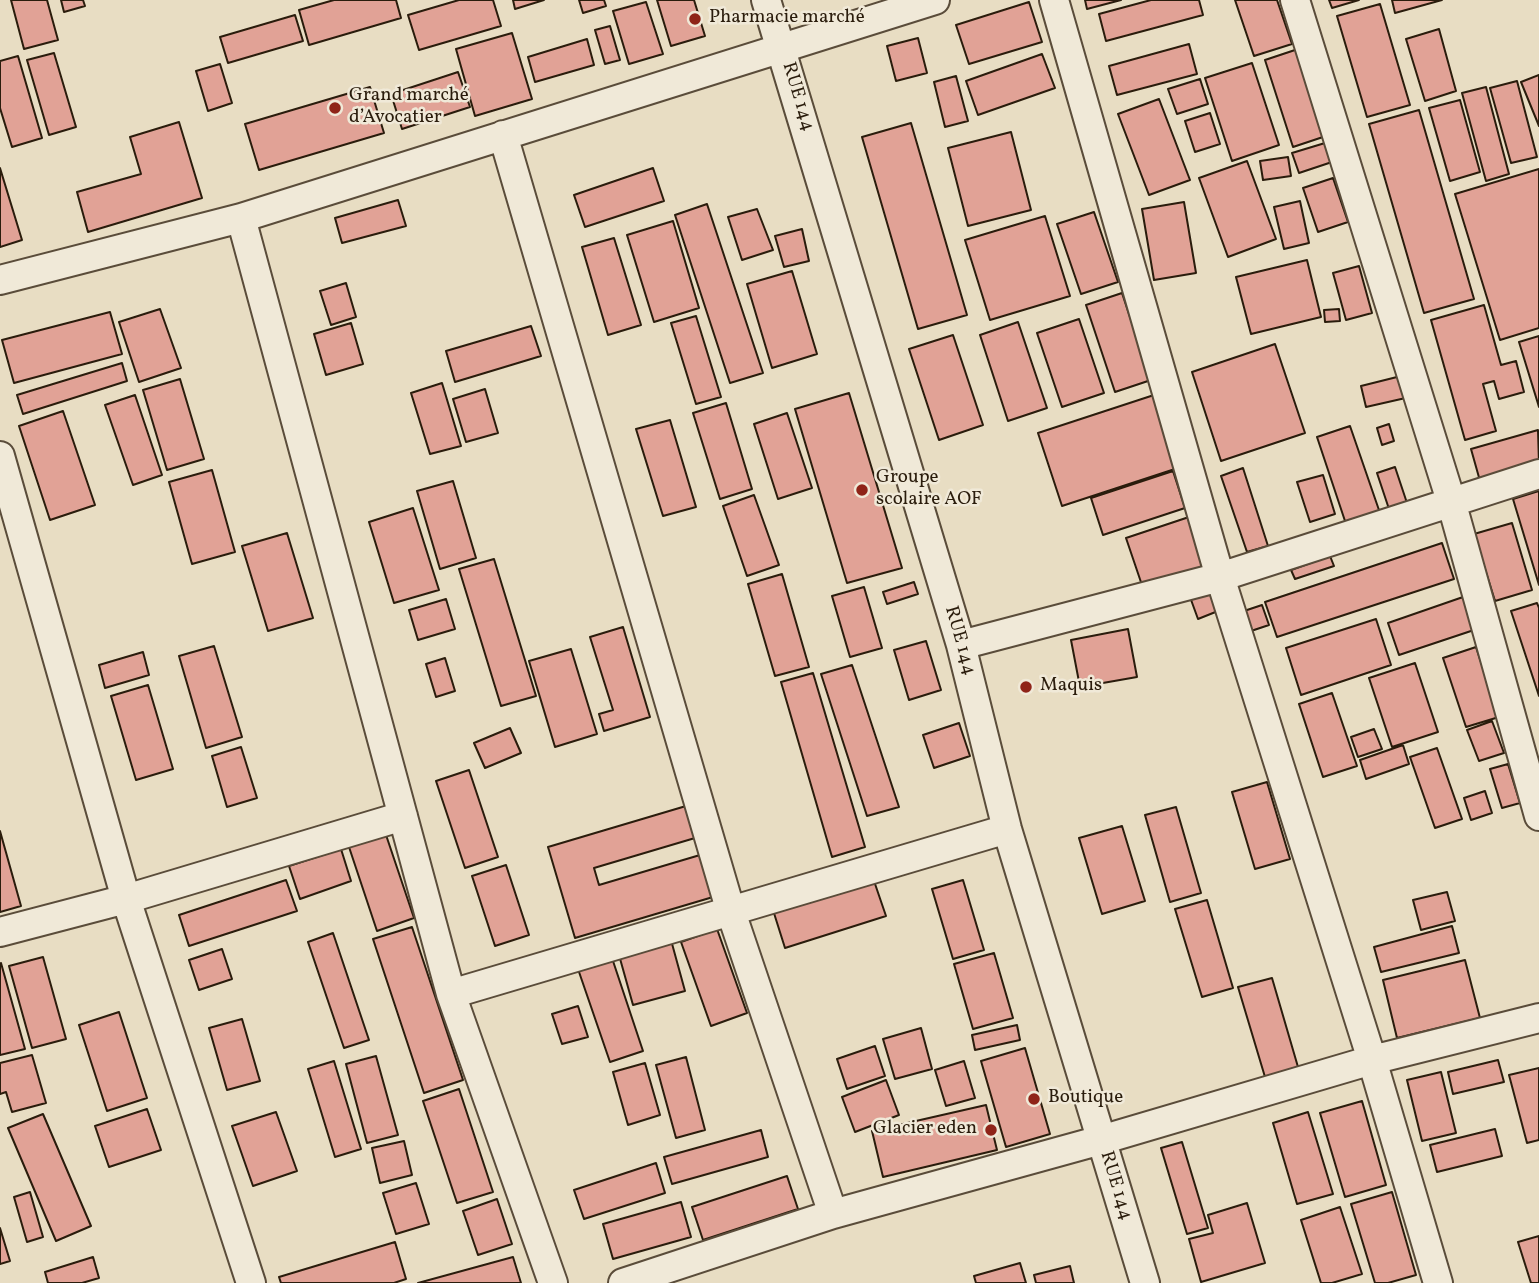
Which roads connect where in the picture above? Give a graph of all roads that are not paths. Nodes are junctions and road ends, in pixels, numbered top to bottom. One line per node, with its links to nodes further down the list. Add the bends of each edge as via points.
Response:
1 (766, 0): 5 (street, RUE 144)
2 (935, 0): 5 (street)
3 (1054, 0): 12 (street)
4 (1295, 0): 11 (street)
5 (782, 48): 6 (street); 13 (street, RUE 144)
6 (503, 135): 7 (street); 18 (street)
7 (241, 218): 8 (street); 14 (street)
8 (0, 280)
9 (0, 456): 17 (street)
10 (1539, 474): 11 (street)
11 (1451, 501): 12 (street); 15 (street)
12 (1220, 577): 13 (street); 22 (street)
13 (961, 645): 16 (street, RUE 144)
14 (403, 816): 17 (street); 20 (street)
15 (1539, 816)
16 (1007, 829): 18 (street); 23 (street, RUE 144)
17 (126, 899): 19 (street); 25 (street)
18 (731, 912): 20 (street); 24 (street)
19 (0, 932)
20 (451, 994): 26 (street)
21 (1539, 1018): 22 (street)
22 (1372, 1060): 23 (street); 29 (street)
23 (1101, 1140): 24 (street); 28 (street, RUE 144)
24 (833, 1214): 27 (street)
25 (251, 1283)
26 (553, 1283)
27 (623, 1283)
28 (1145, 1283)
29 (1438, 1283)

